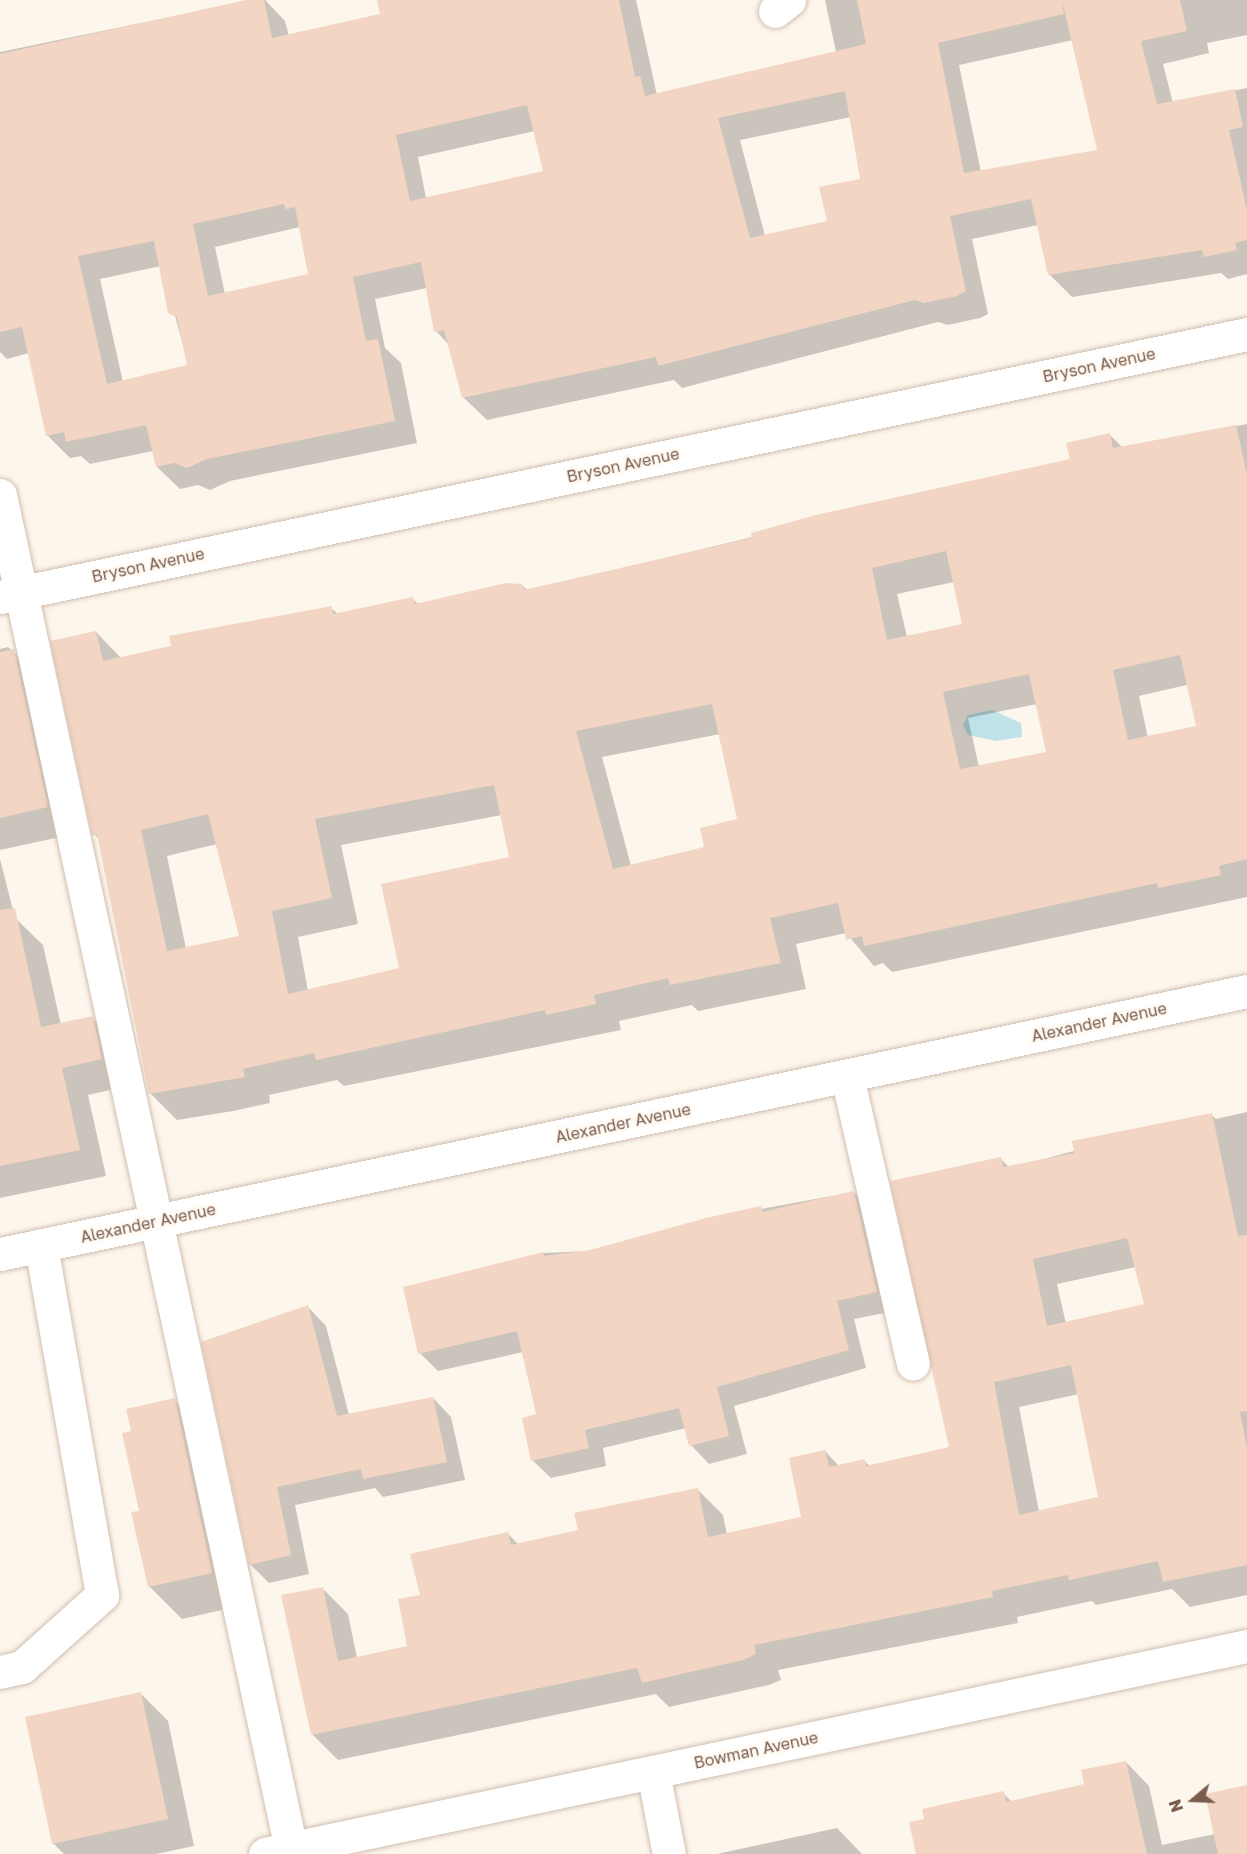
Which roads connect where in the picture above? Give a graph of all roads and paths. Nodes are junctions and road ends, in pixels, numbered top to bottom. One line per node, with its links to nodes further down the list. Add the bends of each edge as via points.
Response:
1 (1247, 334): 3 (street, Bryson Avenue)
2 (0, 495): 3 (street)
3 (10, 595): 6 (street)
4 (1247, 991): 5 (street, Alexander Avenue)
5 (847, 1076): 6 (street, Alexander Avenue); 9 (street)
6 (156, 1221): 7 (street, Alexander Avenue); 13 (street)
7 (41, 1245): 8 (street, Alexander Avenue); 11 (street, via 102,1595 22,1667)
8 (0, 1254)
9 (913, 1364)
10 (1247, 1646): 12 (street, Bowman Avenue)
11 (0, 1672)
12 (653, 1772): 13 (street, Bowman Avenue); 14 (street)
13 (283, 1852)
14 (669, 1854)

